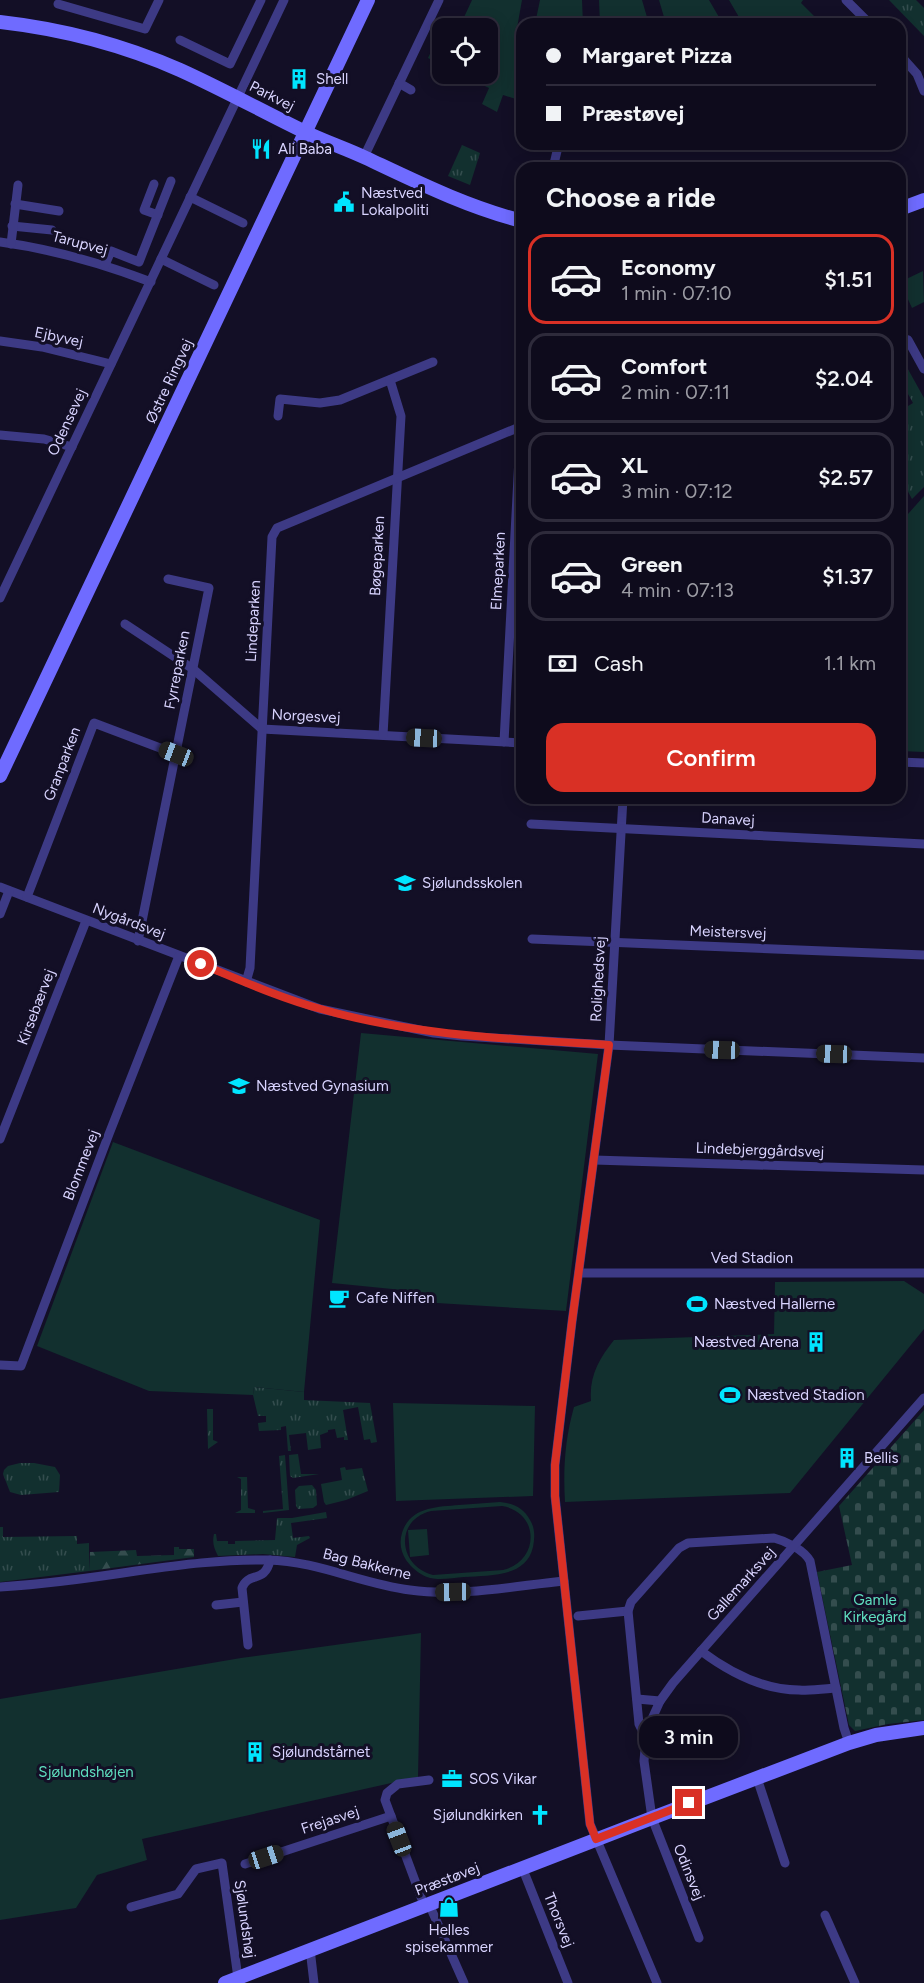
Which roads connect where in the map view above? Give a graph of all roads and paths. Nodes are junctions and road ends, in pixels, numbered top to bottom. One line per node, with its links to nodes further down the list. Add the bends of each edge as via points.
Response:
1 (159, 0): 7 (street, via 145,29)
2 (261, 0): 10 (street)
3 (284, 0): 11 (street, Odensevej)
4 (368, 0): 18 (street, Østre Ringvej)
5 (439, 0): 14 (street)
6 (846, 0): 8 (street)
7 (58, 4)
8 (864, 18)
9 (0, 22): 17 (street, Parkvej, via 90,39 179,70)
10 (247, 29): 11 (street); 12 (street, via 230,64)
11 (266, 38): 17 (street, Odensevej)
12 (180, 40)
13 (906, 62): 16 (street)
14 (399, 83): 15 (street); 19 (street)
15 (411, 90)
16 (924, 91)
17 (237, 97): 18 (street, Parkvej); 23 (street, Odensevej)
18 (305, 132): 19 (street, Parkvej); 62 (street, Østre Ringvej)
19 (364, 157): 29 (street, Parkvej, via 434,190)
20 (171, 180): 28 (street)
21 (154, 184): 28 (street, via 144,210)
22 (18, 185): 25 (street)
23 (190, 197): 30 (street); 35 (street, Odensevej)
24 (924, 200): 26 (street)
25 (15, 204): 27 (street); 31 (street)
26 (906, 207)
27 (58, 211)
28 (158, 215): 36 (street, via 139,262 111,251)
29 (516, 220)
30 (243, 223)
31 (12, 226): 32 (street); 34 (street)
32 (52, 230)
33 (0, 242): 34 (street, Tarupvej)
34 (11, 243): 36 (street, Tarupvej)
35 (161, 259): 37 (street, Odensevej); 38 (street)
36 (105, 265): 37 (street, Tarupvej)
37 (151, 282): 42 (street, Odensevej)
38 (214, 285)
39 (0, 341): 42 (street, Ejbyvej)
40 (906, 341): 43 (street)
41 (433, 362): 44 (street)
42 (111, 364): 48 (street, Odensevej)
43 (924, 369)
44 (390, 380): 45 (street, via 320,404 280,399); 49 (street, Bøgeparken, via 401,416)
45 (278, 416)
46 (516, 429): 49 (street, Lindeparken)
47 (0, 435): 48 (street)
48 (72, 447): 52 (street, Odensevej)
49 (396, 479): 55 (street, Lindeparken, via 277,528 272,537); 56 (street, Bøgeparken)
50 (516, 520): 57 (street, Elmeparken)
51 (168, 579): 54 (street, Fyrreparken, via 209,588)
52 (0, 598)
53 (125, 624): 54 (street, Norgesvej)
54 (193, 669): 55 (street, Norgesvej); 59 (street, Fyrreparken)
55 (262, 729): 56 (street, Norgesvej); 76 (street, Lindeparken, via 250,968)
56 (383, 735): 57 (street, Norgesvej)
57 (504, 742): 58 (street, Norgesvej)
58 (516, 743)
59 (176, 754): 68 (street, Granparken, via 94,723); 72 (street, Fyrreparken)
60 (906, 762): 61 (street)
61 (924, 763)
62 (0, 776)
63 (623, 804): 65 (street, Rolighedsvej)
64 (531, 824): 65 (street, Danavej)
65 (621, 829): 66 (street, Danavej); 73 (street, Rolighedsvej)
66 (924, 844)
67 (5, 889): 68 (street, Nygårdsvej); 69 (street)
68 (27, 897): 70 (street, Nygårdsvej)
69 (0, 914)
70 (86, 921): 72 (street, Nygårdsvej); 79 (street, Kirsebærvej)
71 (532, 939): 73 (street, Meistersvej)
72 (138, 941): 75 (street, Nygårdsvej)
73 (615, 942): 74 (street, Meistersvej); 77 (street, Rolighedsvej)
74 (924, 955)
75 (179, 956): 76 (street, Nygårdsvej); 84 (street, Blommevej, via 21,1366)
76 (246, 982): 77 (street, Nygårdsvej, via 320,1009 434,1033)
77 (609, 1045): 78 (street, Nygårdsvej); 80 (street, Rolighedsvej)
78 (924, 1058)
79 (0, 1139)
80 (594, 1160): 81 (street, Lindebjerggårdsvej); 83 (street, Rolighedsvej)
81 (924, 1170)
82 (924, 1273): 83 (street, Ved Stadion)
83 (579, 1274): 88 (street, Rolighedsvej, via 555,1465)
84 (0, 1365)
85 (924, 1398): 86 (street, Gallemarksvej)
86 (794, 1547): 92 (street, via 774,1538 688,1543 631,1602); 95 (street, Gallemarksvej); 96 (street, via 810,1561)
87 (270, 1560): 88 (street, Bag Bakkerne, via 306,1564 412,1591 464,1592); 89 (street, Bag Bakkerne, via 231,1560); 90 (street, via 265,1573 243,1583)
88 (564, 1581): 106 (street, Rolighedsvej, via 590,1824)
89 (0, 1587)
90 (243, 1602): 91 (street); 94 (street)
91 (216, 1605)
92 (628, 1611): 93 (street); 97 (street)
93 (578, 1616)
94 (248, 1645)
95 (701, 1651): 96 (street, via 738,1676 776,1688); 98 (street, Gallemarksvej)
96 (837, 1688): 101 (street)
97 (637, 1699): 98 (street); 100 (street, via 639,1724)
98 (660, 1701): 100 (street, Gallemarksvej)
99 (924, 1728): 101 (street, Præstøvej)
100 (646, 1738): 105 (street, Gallemarksvej, via 644,1761)
101 (849, 1743): 102 (street, Præstøvej)
102 (758, 1778): 105 (street, Præstøvej); 107 (street)
103 (429, 1780): 104 (street, via 392,1787 385,1800)
104 (391, 1816): 108 (street, Frejasvej); 110 (street)
105 (651, 1818): 106 (street, Præstøvej); 113 (street, Odinsvej)
106 (596, 1839): 109 (street, Præstøvej); 119 (street)
107 (785, 1863)
108 (245, 1864)
109 (522, 1868): 110 (street, Præstøvej); 118 (street, Thorsvej)
110 (427, 1904): 114 (street, Præstøvej); 117 (street)
111 (131, 1907): 115 (street, Sjølundshøj, via 178,1894 196,1869 222,1863)
112 (825, 1915): 120 (street)
113 (699, 1938)
114 (310, 1949): 115 (street, Præstøvej); 116 (street)
115 (231, 1981)
116 (314, 1983)
117 (464, 1983)
118 (568, 1983)
119 (657, 1983)
120 (855, 1983)

